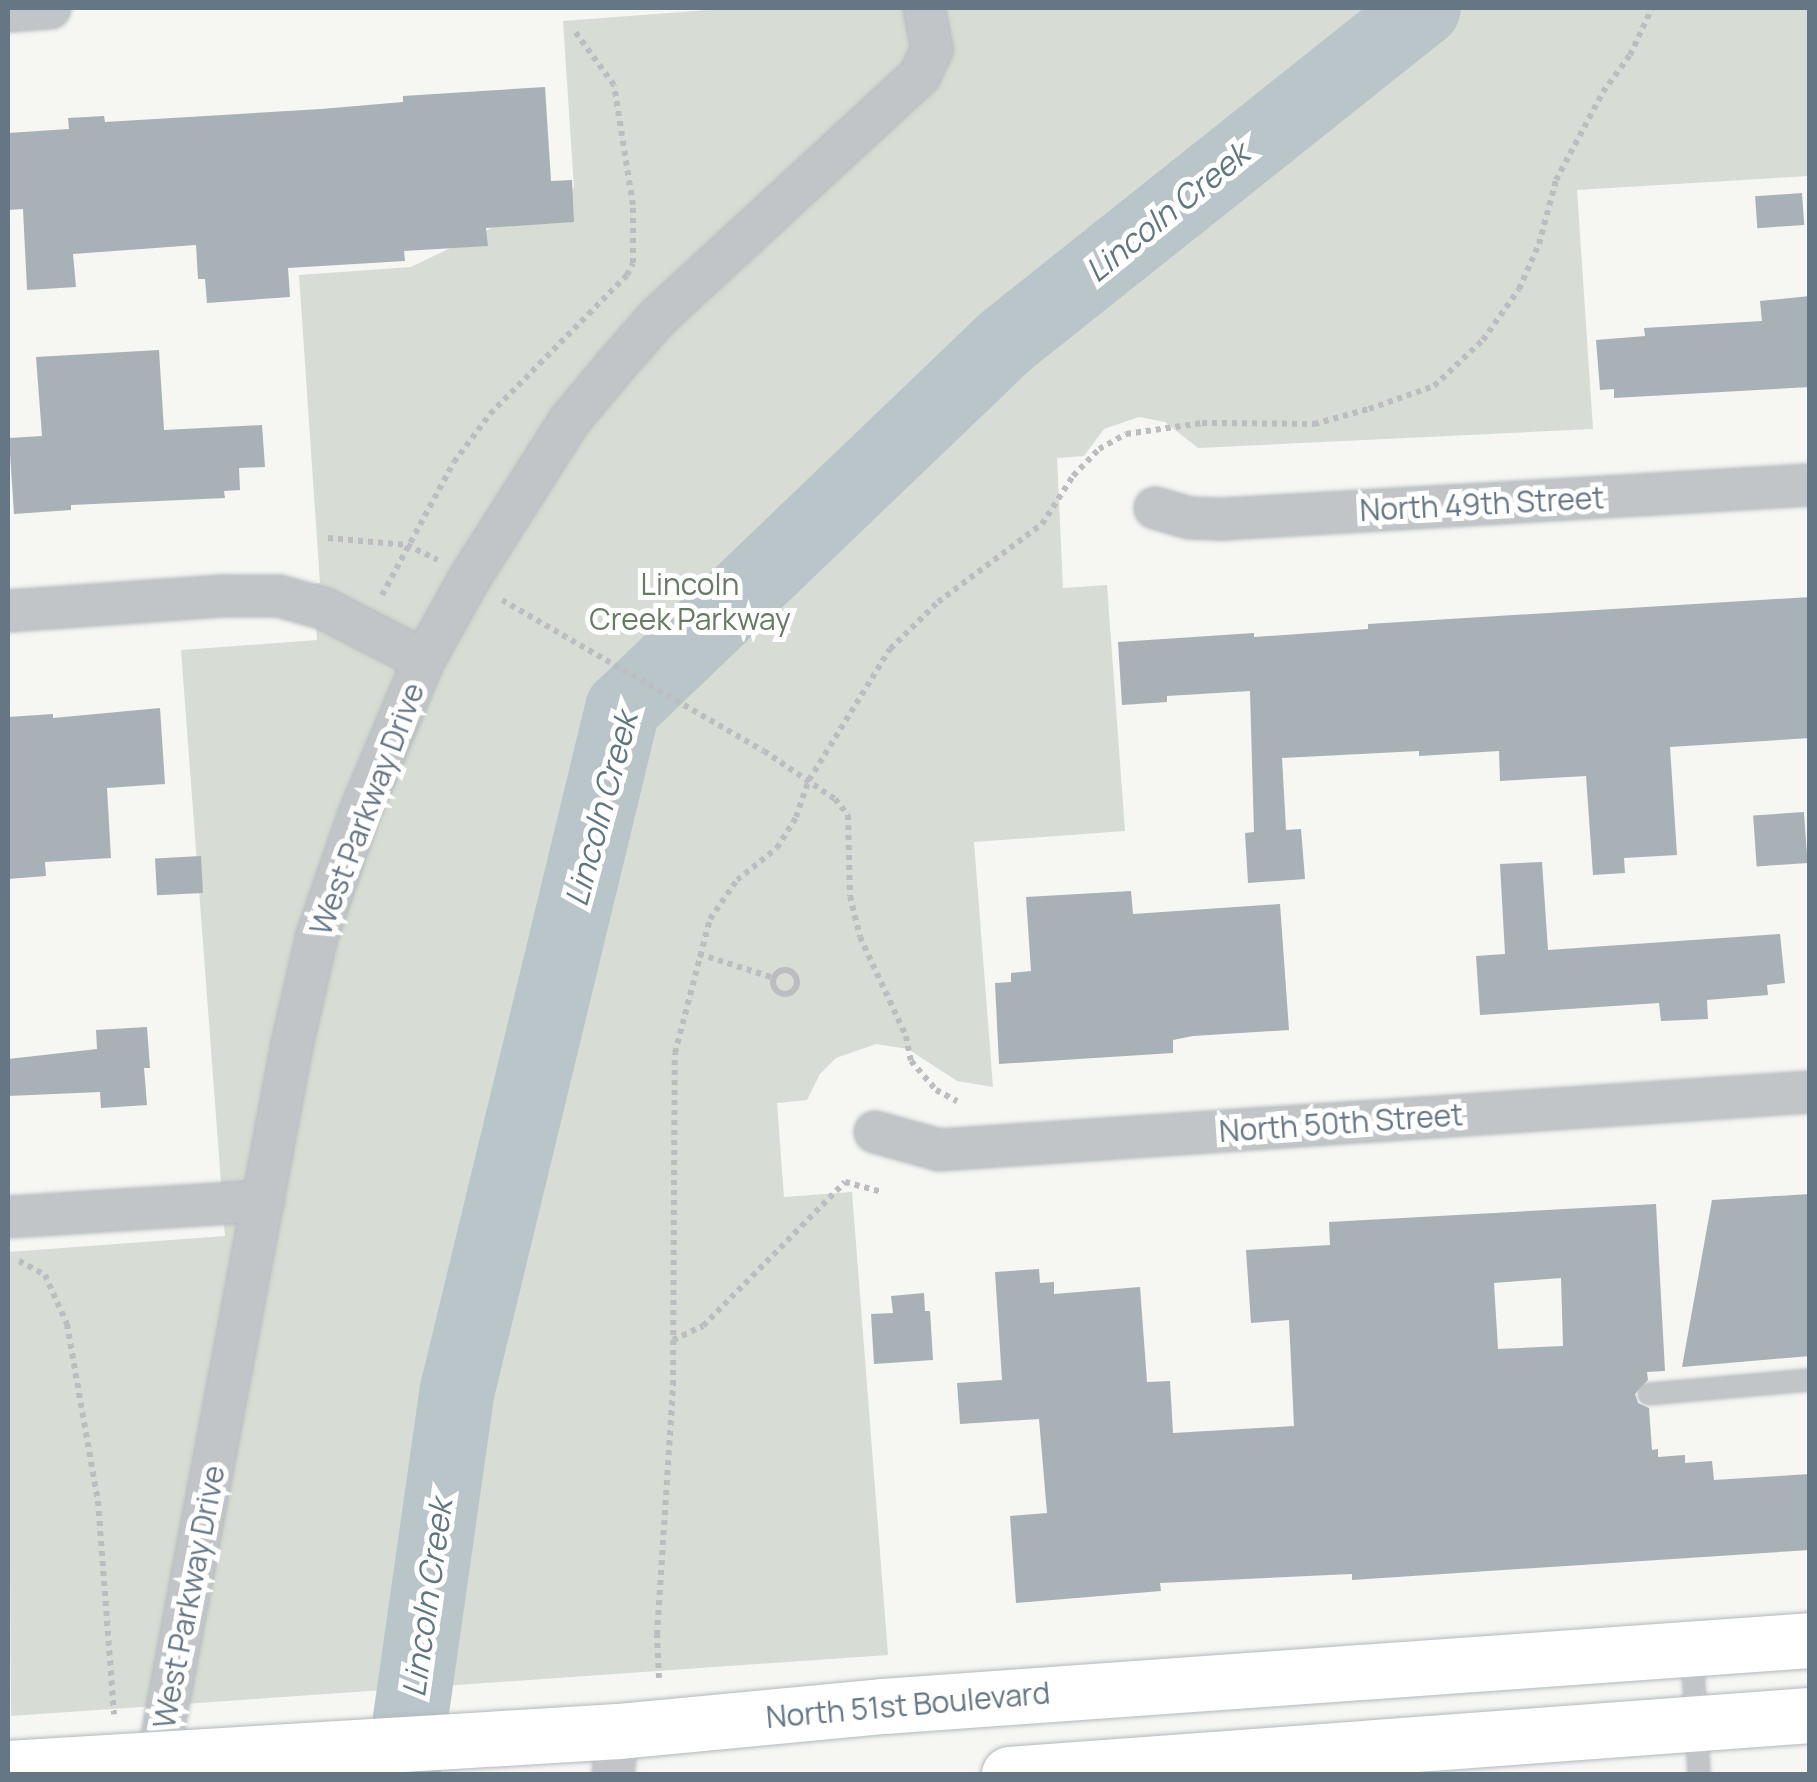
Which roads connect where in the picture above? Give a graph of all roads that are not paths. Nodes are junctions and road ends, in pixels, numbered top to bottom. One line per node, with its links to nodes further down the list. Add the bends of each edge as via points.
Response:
1 (50, 8): 2 (street)
2 (8, 11)
3 (926, 14): 7 (street, West Parkway Drive, via 932,49 920,75 658,317 570,420)
4 (1810, 485): 5 (street, North 49th Street, via 1224,519)
5 (1155, 508)
6 (8, 611): 7 (street, via 279,596 324,609)
7 (424, 660): 10 (street, West Parkway Drive, via 317,936)
8 (1810, 1092): 9 (street, North 50th Street, via 939,1150)
9 (875, 1132)
10 (263, 1201): 11 (street); 19 (street, West Parkway Drive)
11 (8, 1217)
12 (1810, 1380): 13 (lane)
13 (1649, 1394)
14 (1810, 1640): 15 (street, North 51st Boulevard)
15 (1692, 1648): 17 (lane); 18 (street, North 51st Boulevard, via 883,1706)
16 (1810, 1716): 17 (street)
17 (1698, 1748): 21 (street)
18 (615, 1752): 19 (street, North 51st Boulevard, via 549,1735)
19 (157, 1765): 20 (street, North 51st Boulevard)
20 (8, 1768)
21 (1009, 1774)

